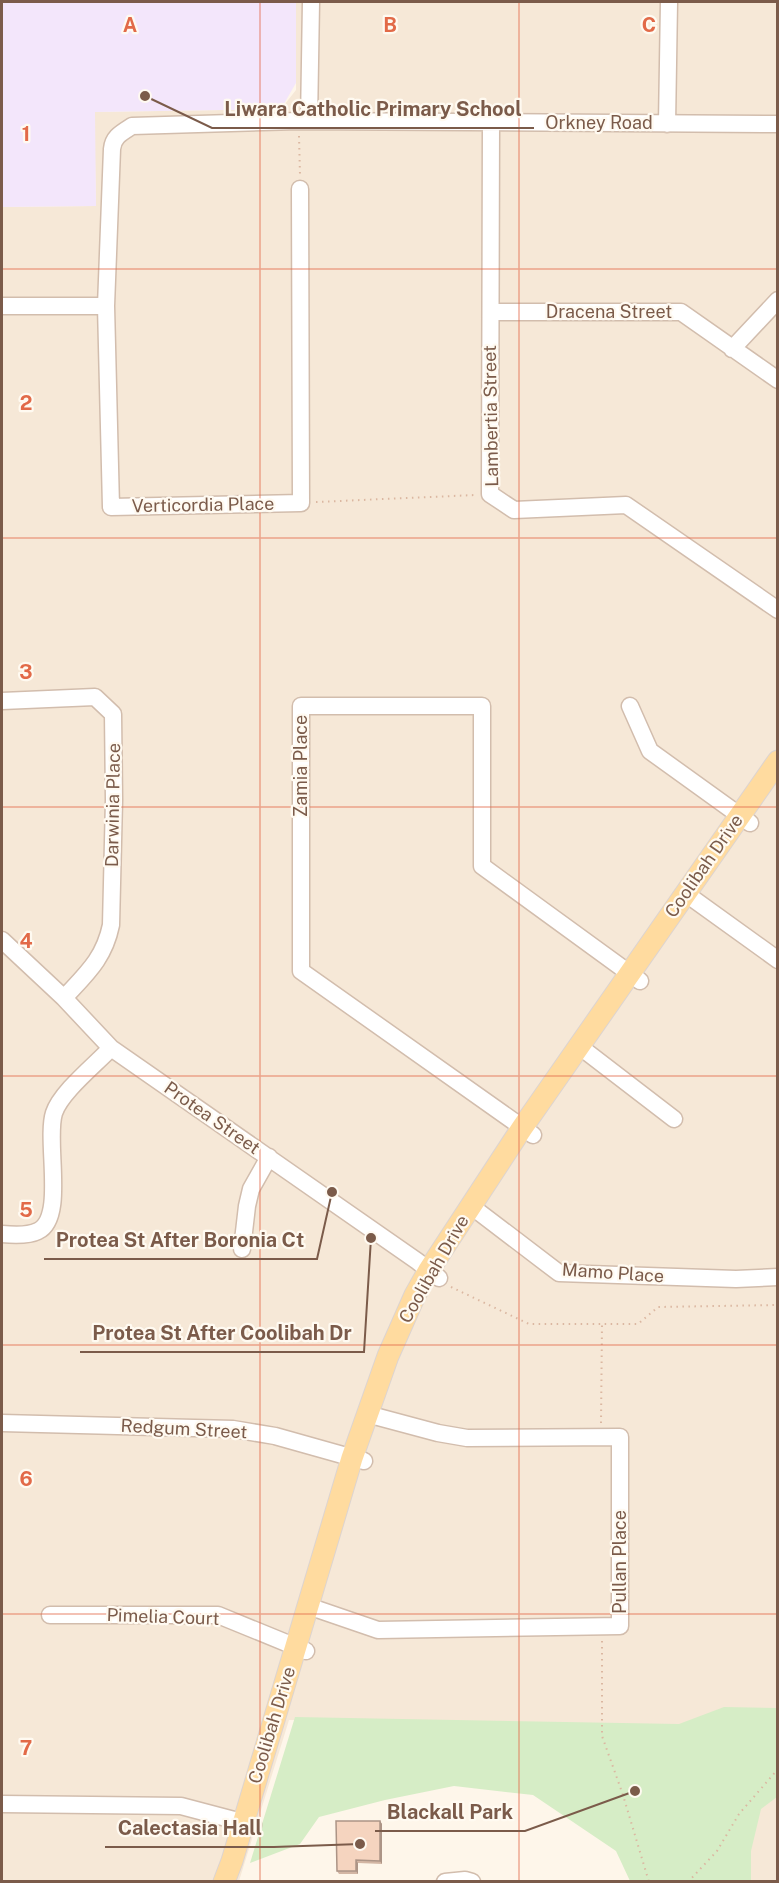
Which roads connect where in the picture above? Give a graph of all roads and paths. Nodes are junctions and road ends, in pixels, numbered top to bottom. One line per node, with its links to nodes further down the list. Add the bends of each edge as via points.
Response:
1 (311, 2): 3 (street)
2 (669, 2): 5 (street)
3 (304, 121): 4 (street, Orkney Road); 7 (street, Orkney Road); 8 (path)
4 (491, 122): 5 (street, Orkney Road); 12 (street, Lambertia Street)
5 (667, 124): 6 (street, Orkney Road)
6 (777, 124)
7 (132, 126): 11 (street, Verticordia Place, via 113,142)
8 (300, 189): 16 (street, Verticordia Place)
9 (777, 300): 13 (street)
10 (2, 306): 11 (street)
11 (106, 306): 16 (street, Verticordia Place, via 111,507)
12 (491, 312): 13 (street, Dracena Street, via 681,312); 15 (street, Lambertia Street)
13 (732, 349): 14 (street, Dracena Street)
14 (777, 380)
15 (490, 494): 16 (path); 17 (street, Lambertia Street, via 514,510 626,505)
16 (301, 503)
17 (777, 610)
18 (2, 701): 27 (street, Darwinia Place, via 95,697 113,714 111,925 101,955)
19 (630, 706): 22 (street, via 650,751)
20 (777, 761): 22 (main road, Coolibah Drive)
21 (777, 782): 22 (main road, Coolibah Drive)
22 (745, 819): 23 (main road, Coolibah Drive)
23 (690, 896): 25 (street); 26 (main road, Coolibah Drive)
24 (2, 940): 27 (street, Protea Street)
25 (777, 960)
26 (635, 976): 29 (main road, Coolibah Drive); 31 (street, Zamia Place, via 482,866 482,706 301,706 301,971)
27 (64, 998): 28 (street, Protea Street)
28 (111, 1048): 32 (street, Protea Street); 34 (street, via 64,1095 55,1110 50,1142 53,1206 47,1224 35,1233)
29 (584, 1050): 30 (street); 31 (main road, Coolibah Drive)
30 (674, 1119)
31 (528, 1131): 33 (main road, Coolibah Drive)
32 (269, 1158): 35 (street, via 251,1189); 36 (street, Protea Street)
33 (476, 1209): 36 (main road, Coolibah Drive); 37 (street, Mamo Place, via 559,1273)
34 (2, 1234)
35 (242, 1249)
36 (434, 1274): 39 (path, via 450,1286 529,1324); 40 (main road, Coolibah Drive)
37 (777, 1277)
38 (777, 1305): 39 (path, via 658,1307 638,1324)
39 (602, 1324): 42 (path)
40 (373, 1415): 42 (street, via 467,1438); 43 (main road, Coolibah Drive)
41 (2, 1424): 43 (street, Redgum Street, via 233,1429 275,1436)
42 (601, 1437): 46 (street, Pullan Place, via 620,1437 620,1626)
43 (358, 1460): 44 (main road, Coolibah Drive)
44 (314, 1608): 46 (street, Pullan Place, via 378,1630); 47 (main road, Coolibah Drive)
45 (50, 1615): 47 (street, Pimelia Court, via 218,1615)
46 (602, 1627): 55 (path, via 602,1736)
47 (301, 1649): 50 (main road, Coolibah Drive)
48 (777, 1769): 56 (path, via 739,1814 717,1851)
49 (2, 1804): 50 (street, via 181,1806)
50 (248, 1824): 51 (main road, Coolibah Drive); 52 (main road, Coolibah Drive)
51 (224, 1881)
52 (241, 1881)
53 (445, 1881): 54 (street)
54 (472, 1881)
55 (649, 1881)
56 (688, 1881)

